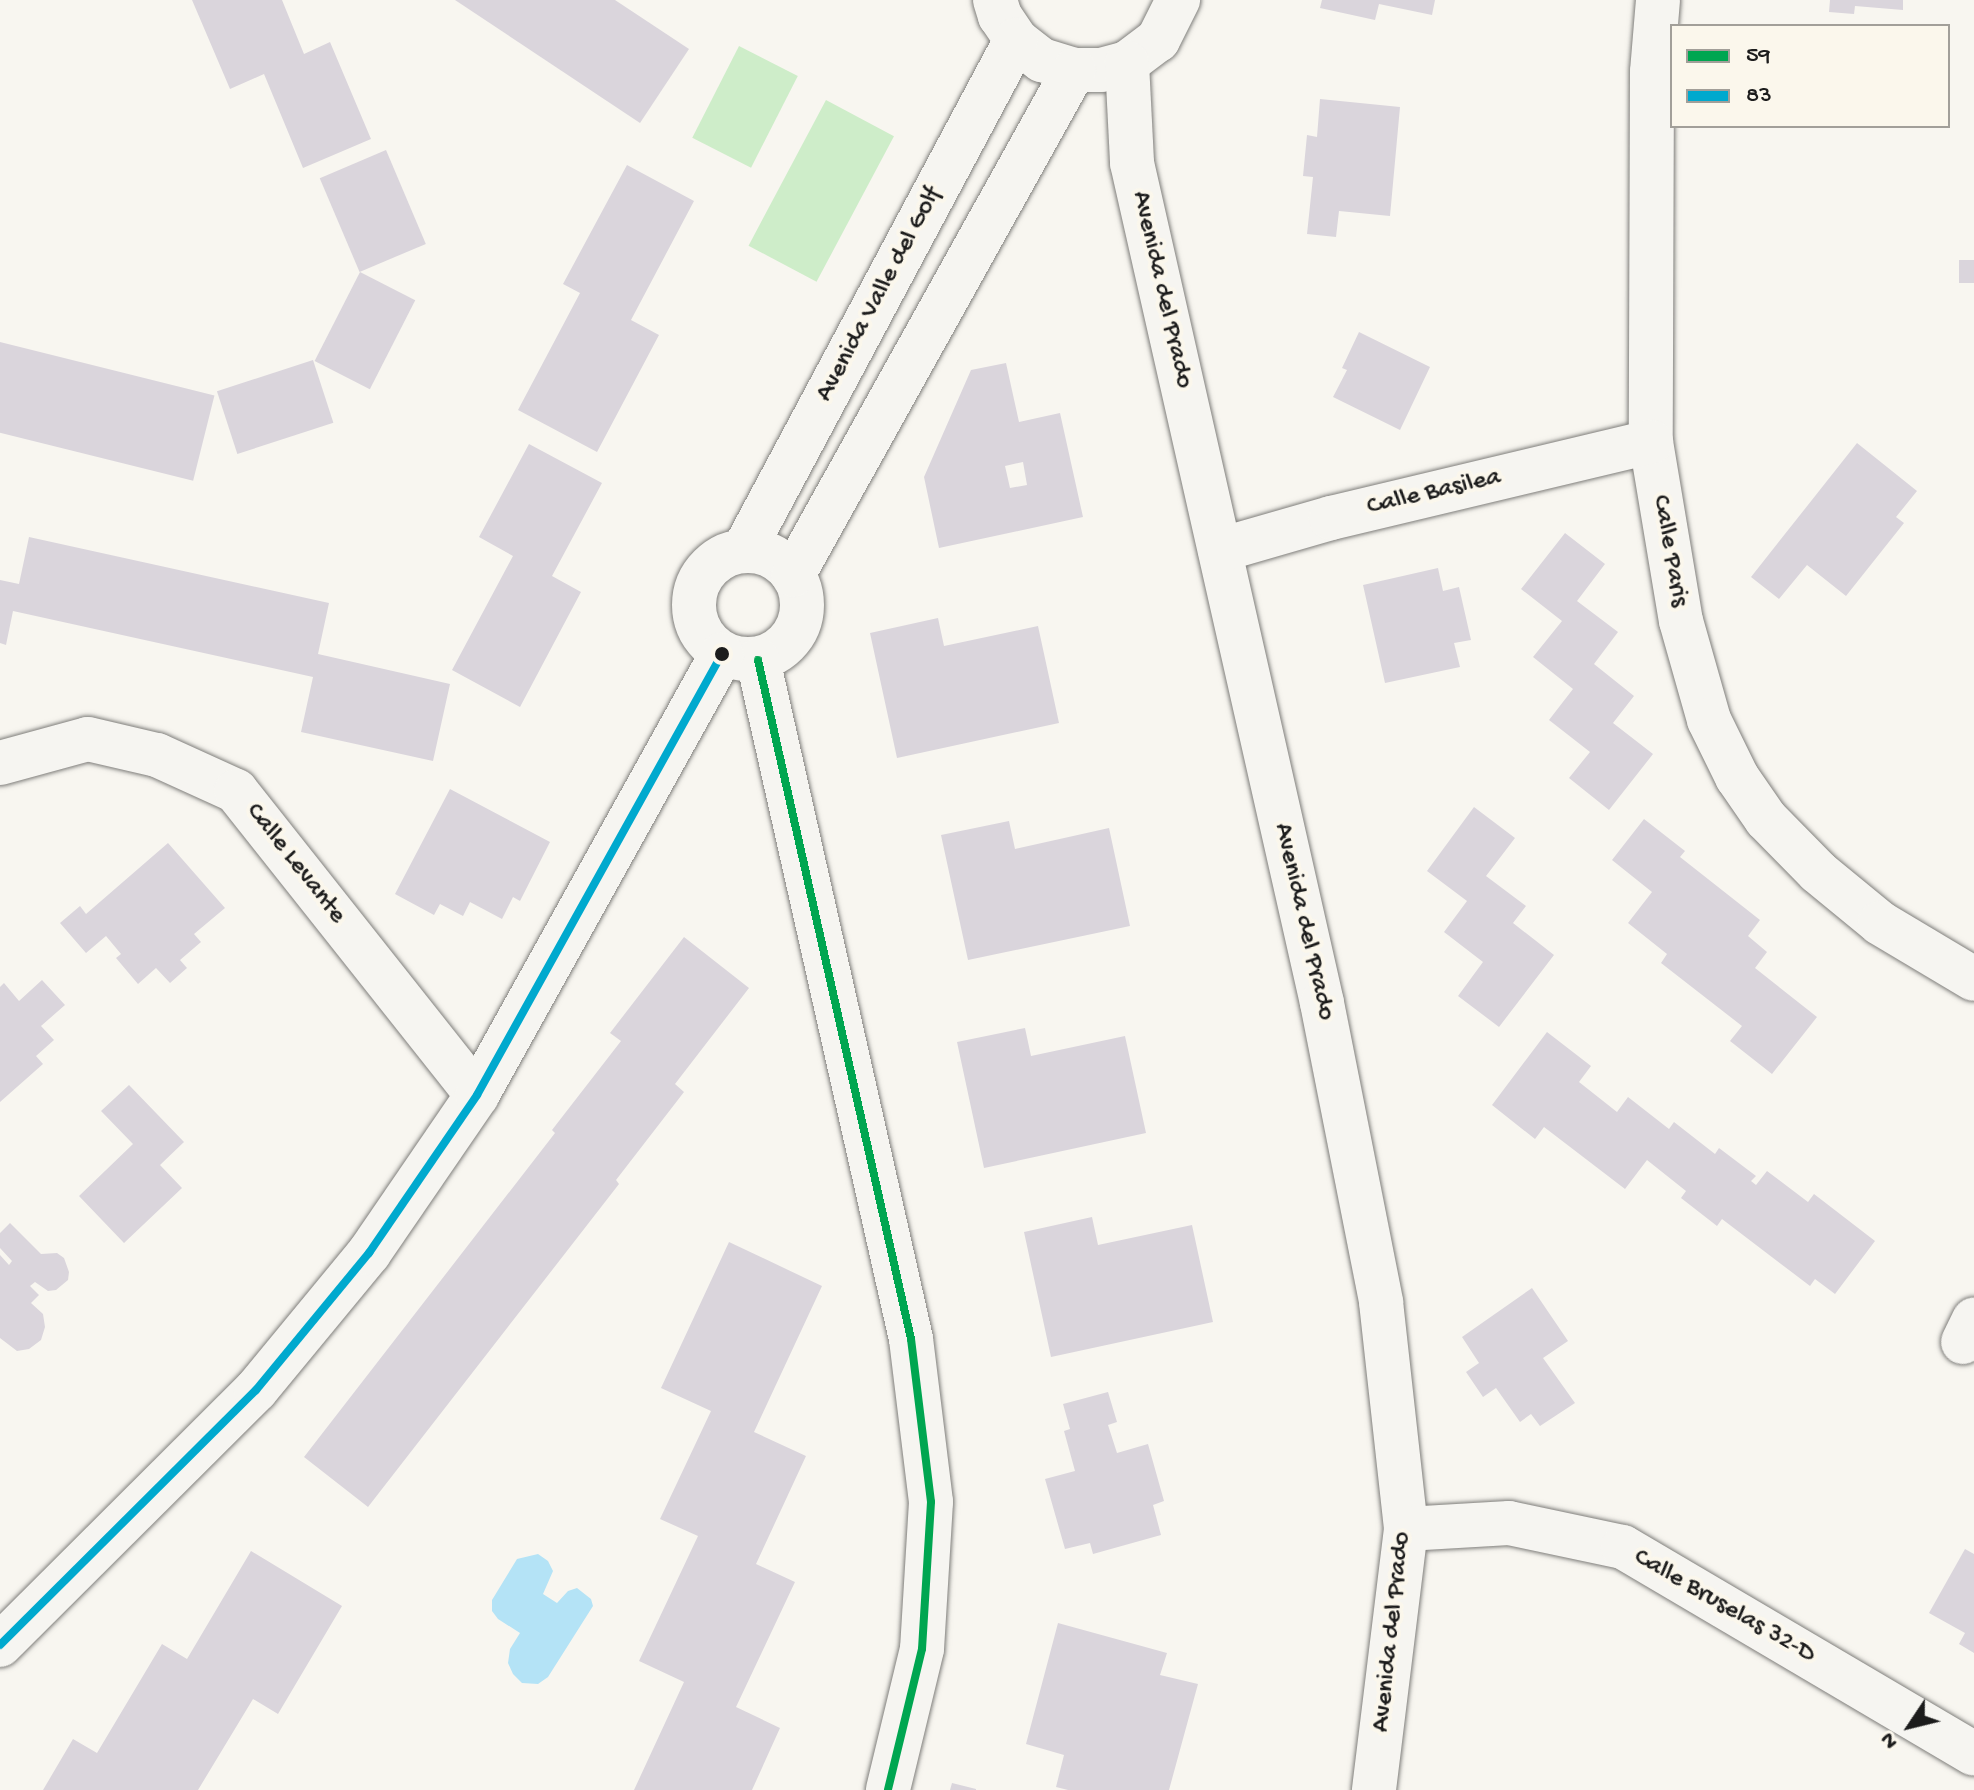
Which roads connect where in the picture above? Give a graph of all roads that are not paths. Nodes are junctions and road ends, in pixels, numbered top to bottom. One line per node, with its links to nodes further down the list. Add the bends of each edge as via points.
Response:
1 (995, 0): 4 (street)
2 (1178, 0): 5 (street, via 1158,40)
3 (1658, 0): 7 (street, Calle Paris, via 1652,72)
4 (1016, 40): 6 (street, via 1042,60); 8 (street, Avenida Valle del Golf)
5 (1127, 63): 6 (street); 9 (street, Avenida del Prado, via 1132,163)
6 (1074, 70): 10 (street)
7 (1651, 442): 9 (street, Calle Basilea, via 1331,518); 13 (street, Calle Paris, via 1681,621 1709,720 1737,777 1766,819 1818,872 1880,923)
8 (744, 550): 10 (street, via 763,552); 11 (street, via 717,559 698,580 692,608 702,635)
9 (1220, 550): 15 (street, Avenida del Prado, via 1322,1003 1381,1302)
10 (793, 575): 11 (street, via 802,616 793,636 777,651)
11 (740, 657): 14 (street); 18 (street, via 911,1339 931,1502 922,1649)
12 (0, 763): 14 (street, Calle Levante, via 88,739 157,755 236,791)
13 (1974, 979)
14 (477, 1095): 16 (street, via 369,1253 256,1390)
15 (1406, 1529): 17 (street, Calle Bruselas 32-D, via 1509,1523 1623,1547); 19 (street, Avenida del Prado)
16 (0, 1645)
17 (1974, 1754)
18 (888, 1790)
19 (1374, 1790)

